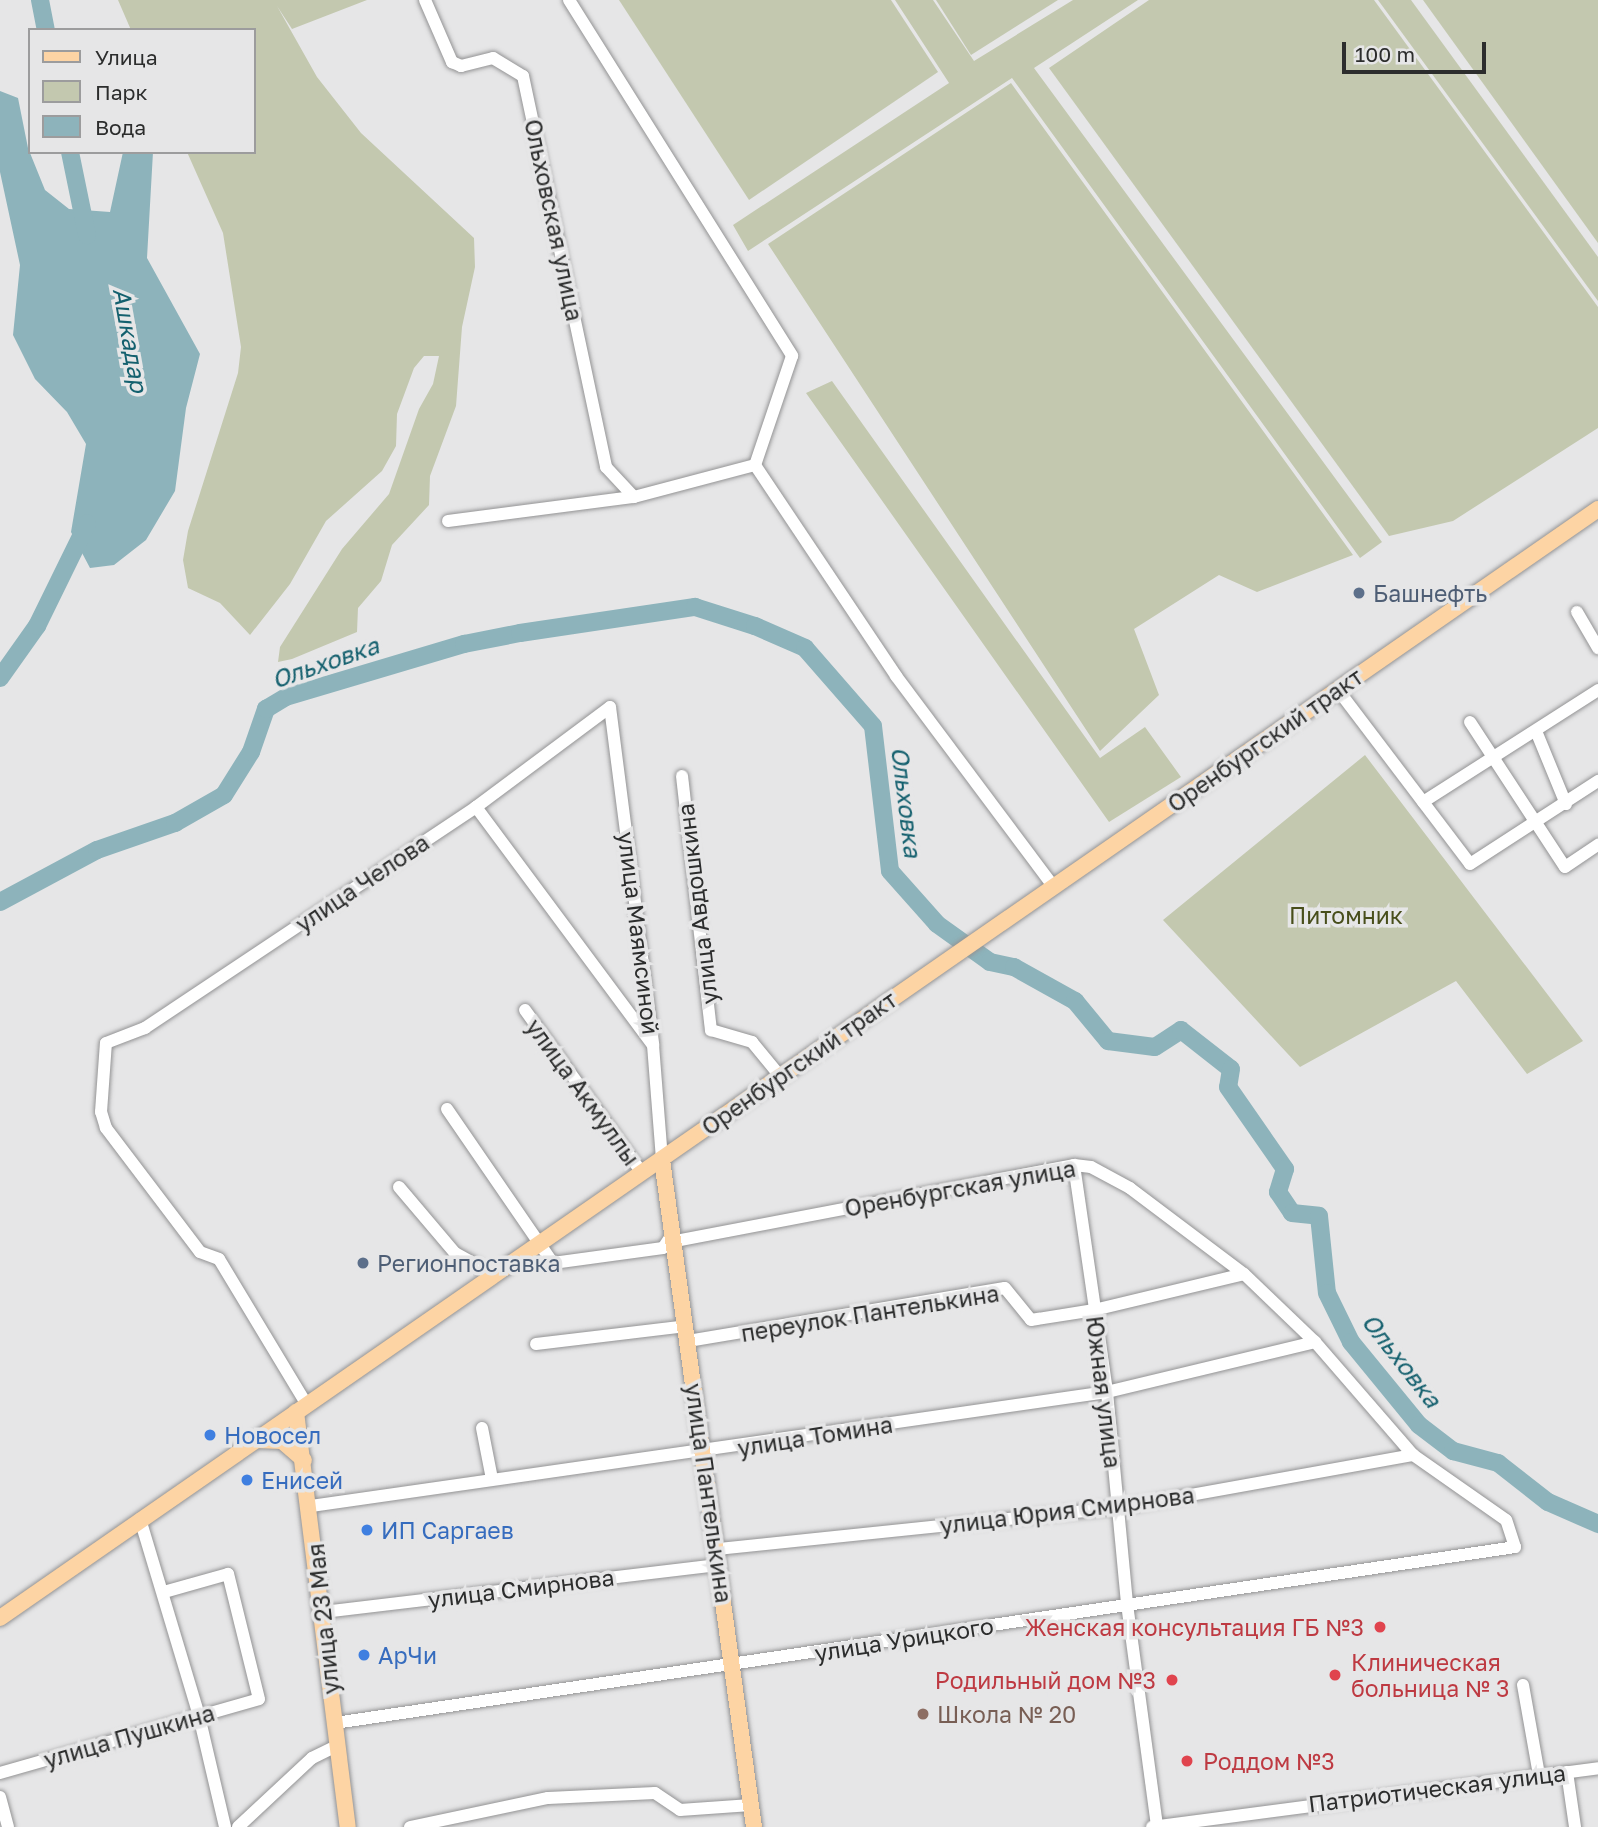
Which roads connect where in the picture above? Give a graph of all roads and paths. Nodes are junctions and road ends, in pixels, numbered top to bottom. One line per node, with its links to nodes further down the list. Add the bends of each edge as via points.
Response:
1 (425, 0): 4 (street, Ольховская улица, via 452,62 461,66 493,58 523,76 606,467)
2 (569, 0): 3 (street, via 792,356)
3 (755, 465): 4 (street); 22 (street, via 896,676)
4 (634, 497): 6 (street)
5 (1598, 509): 9 (main road, Оренбургский тракт)
6 (448, 521)
7 (1577, 612): 8 (street)
8 (1598, 648)
9 (1338, 690): 17 (street); 22 (main road, Оренбургский тракт)
10 (1598, 691): 13 (street)
11 (610, 707): 19 (street, улица Челова); 24 (street, улица Маямсиной)
12 (1470, 722): 14 (street)
13 (1536, 731): 14 (street); 18 (street)
14 (1494, 758): 17 (street); 20 (street)
15 (682, 776): 25 (street, улица Авдошкина, via 711,1030 752,1042)
16 (1598, 781): 18 (street)
17 (1423, 802): 20 (street, via 1470,864)
18 (1566, 804): 20 (street)
19 (476, 807): 24 (street); 40 (street, улица Челова, via 145,1028 106,1043 101,1112 106,1128 200,1252 219,1259)
20 (1537, 824): 21 (street, via 1565,867)
21 (1598, 845)
22 (1053, 886): 25 (main road, Оренбургский тракт)
23 (524, 1010): 29 (street, улица Акмуллы)
24 (653, 1045): 27 (street, улица Маямсиной)
25 (780, 1076): 27 (main road, Оренбургский тракт)
26 (447, 1109): 32 (street)
27 (662, 1160): 29 (main road, Оренбургский тракт); 31 (main road, улица Пантелькина)
28 (1074, 1165): 31 (street, Оренбургская улица); 34 (street, Оренбургская улица, via 1115,1177); 35 (street, Южная улица)
29 (642, 1174): 32 (main road, Оренбургский тракт)
30 (399, 1187): 33 (street, via 455,1253)
31 (673, 1237): 32 (street, Оренбургская улица, via 663,1248 553,1263); 36 (main road, улица Пантелькина)
32 (541, 1241): 33 (main road, Оренбургский тракт)
33 (494, 1274): 40 (main road, Оренбургский тракт)
34 (1244, 1274): 35 (street, переулок Пантелькина); 37 (street, Оренбургская улица)
35 (1094, 1310): 36 (street, переулок Пантелькина, via 1031,1320 1006,1288); 39 (street, Южная улица)
36 (687, 1334): 38 (street, переулок Пантелькина); 43 (main road, улица Пантелькина)
37 (1315, 1342): 39 (street, улица Томина); 44 (street, Оренбургская улица)
38 (536, 1344)
39 (1107, 1392): 43 (street, улица Томина); 48 (street, Южная улица)
40 (302, 1409): 42 (main road, Оренбургский тракт); 45 (main road, улица 23 Мая)
41 (482, 1428): 46 (street)
42 (256, 1440): 45 (main road, via 282,1441); 49 (main road, Оренбургский тракт)
43 (705, 1453): 46 (street, улица Томина); 51 (main road, улица Пантелькина)
44 (1413, 1455): 48 (street, улица Юрия Смирнова); 50 (street, Оренбургская улица, via 1506,1520)
45 (304, 1460): 47 (main road, улица 23 Мая)
46 (492, 1479): 47 (street, улица Томина)
47 (311, 1506): 54 (main road, улица 23 Мая)
48 (1118, 1508): 51 (street, улица Юрия Смирнова); 53 (street, Южная улица)
49 (140, 1519): 52 (street); 55 (main road, Оренбургский тракт)
50 (1515, 1547): 53 (street, улица Урицкого)
51 (719, 1557): 54 (street, улица Смирнова); 56 (main road, улица Пантелькина)
52 (164, 1592): 58 (street); 58 (street, улица Пушкина, via 228,1574 259,1699)
53 (1127, 1604): 56 (street, улица Урицкого); 73 (street, Южная улица)
54 (323, 1612): 59 (main road, улица 23 Мая)
55 (0, 1618)
56 (733, 1665): 59 (street, улица Урицкого); 66 (main road, улица Пантелькина)
57 (1523, 1685): 64 (street)
58 (199, 1716): 63 (street, улица Пушкина); 68 (street)
59 (335, 1723): 60 (main road, улица 23 Мая)
60 (337, 1746): 69 (street, via 312,1758); 70 (main road, улица 23 Мая)
61 (1598, 1768): 62 (street, Патриотическая улица)
62 (1567, 1772): 64 (street, Патриотическая улица); 74 (street)
63 (0, 1773)
64 (1539, 1775): 73 (street, Патриотическая улица)
65 (0, 1797): 67 (street)
66 (751, 1805): 71 (street, via 680,1810 655,1793 548,1798); 72 (main road, улица Пантелькина)
67 (8, 1827)
68 (225, 1827)
69 (238, 1827)
70 (348, 1827)
71 (410, 1827)
72 (754, 1827)
73 (1155, 1827)
74 (1575, 1827)

